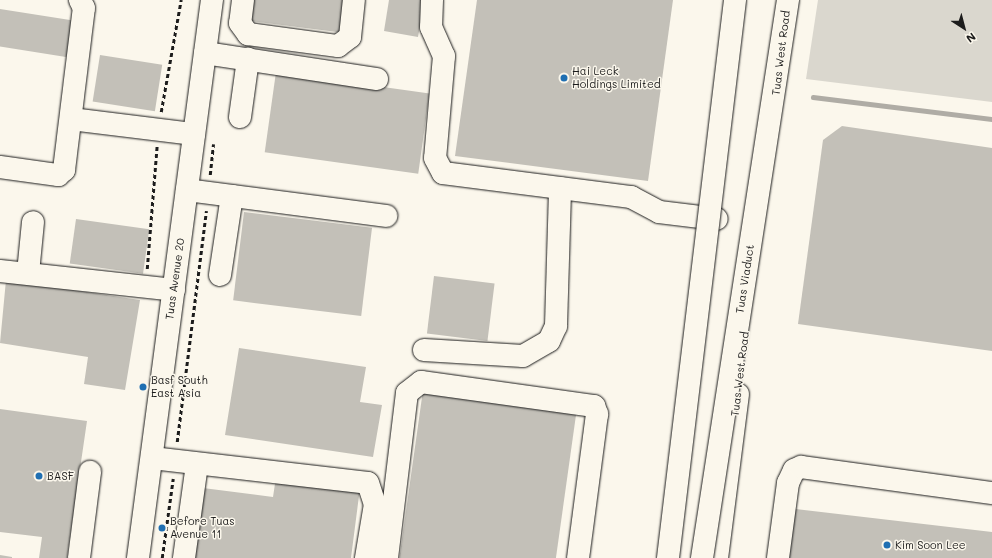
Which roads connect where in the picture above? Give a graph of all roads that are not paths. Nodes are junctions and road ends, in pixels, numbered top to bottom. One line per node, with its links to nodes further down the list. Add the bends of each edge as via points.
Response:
1 (80, 0): 13 (main road, via 84,8)
2 (212, 0): 9 (main road, Tuas Avenue 20)
3 (243, 0): 4 (main road, via 240,23 248,34 338,46 350,37)
4 (354, 0)
5 (432, 0): 16 (main road, via 431,27 444,56 435,165 443,173)
6 (735, 0): 37 (main road, bridge)
7 (743, 0): 20 (main road)
8 (788, 0): 39 (main road, Tuas Viaduct, bridge); 40 (main road, Tuas West Road)
9 (205, 53): 10 (main road); 14 (main road, Tuas Avenue 20)
10 (248, 59): 11 (main road); 12 (main road)
11 (377, 79)
12 (240, 117)
13 (71, 119): 14 (main road); 15 (main road, via 62,173)
14 (194, 134): 17 (main road, Tuas Avenue 20)
15 (0, 167)
16 (560, 188): 20 (main road, via 631,197 659,212); 26 (main road, via 556,326 549,341 523,356)
17 (187, 190): 18 (main road); 25 (main road, Tuas Avenue 20)
18 (232, 196): 19 (main road); 24 (main road)
19 (386, 216)
20 (717, 219): 38 (main road)
21 (33, 222): 23 (main road)
22 (0, 271): 23 (main road)
23 (28, 273): 25 (main road)
24 (220, 275)
25 (174, 290): 27 (main road, Tuas Avenue 20)
26 (424, 350)
27 (152, 458): 28 (main road); 32 (main road, Tuas Avenue 20)
28 (197, 464): 33 (main road); 34 (main road, via 368,483 375,504)
29 (90, 472): 31 (main road)
30 (992, 493): 41 (main road, via 801,467 794,470 788,483)
31 (79, 558)
32 (138, 558)
33 (184, 558)
34 (366, 558)
35 (387, 558): 36 (main road, via 407,393 421,382 594,406 597,414)
36 (578, 558)
37 (668, 558)
38 (674, 558)
39 (702, 558)
40 (717, 558)
41 (778, 558)

